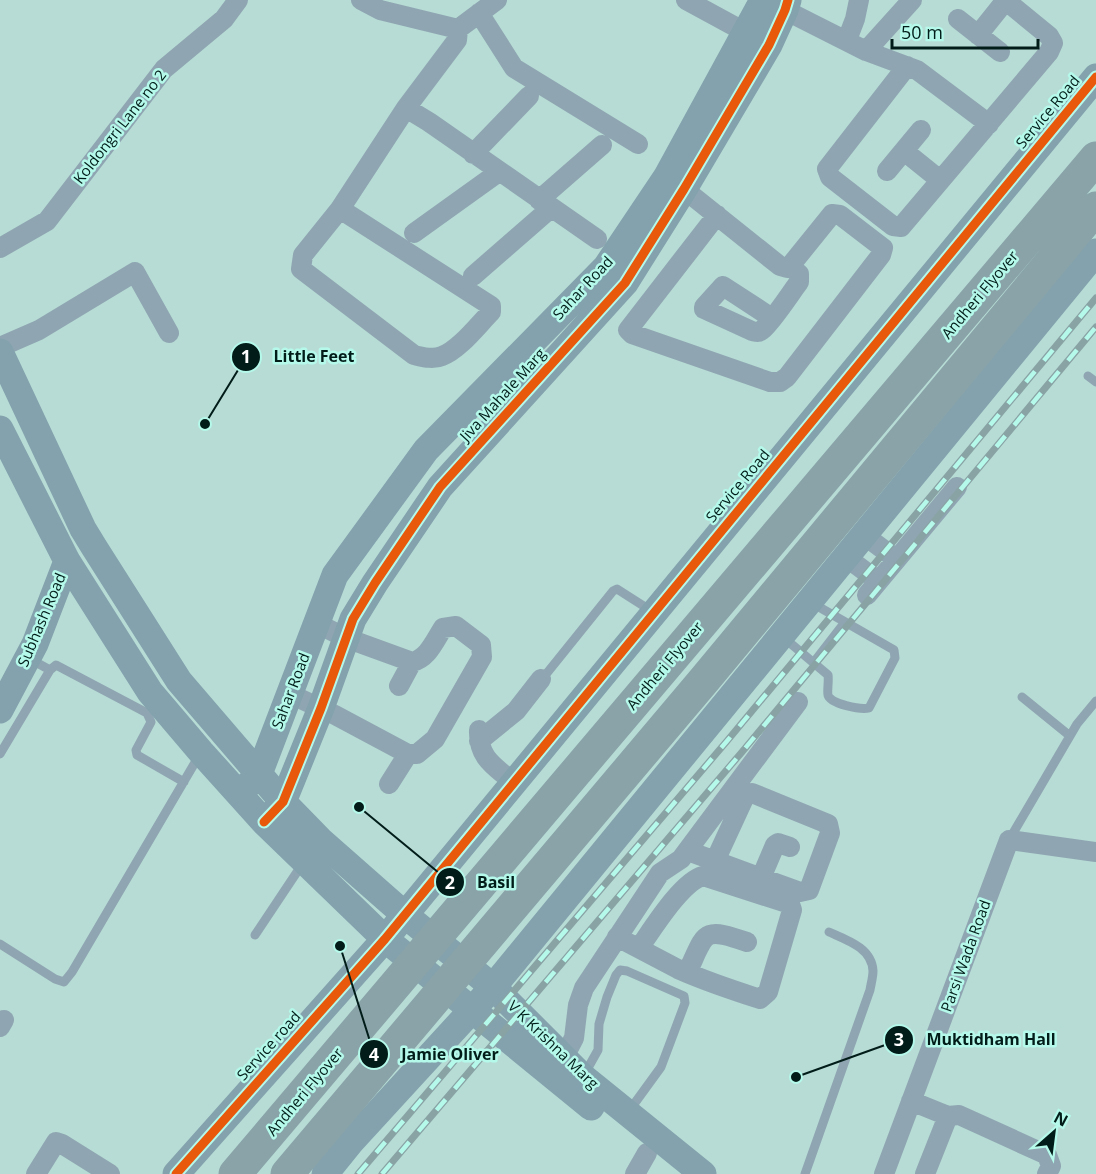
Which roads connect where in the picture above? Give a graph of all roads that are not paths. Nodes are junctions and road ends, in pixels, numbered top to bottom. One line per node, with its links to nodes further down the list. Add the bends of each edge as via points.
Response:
1 (238, 0): 40 (street, Koldongri Lane no 2, via 224,19 164,69 47,221)
2 (361, 0): 11 (street, via 380,10)
3 (497, 0): 9 (street)
4 (686, 0): 12 (street)
5 (859, 0): 14 (street)
6 (912, 0): 16 (street)
7 (1005, 0): 13 (street); 23 (street, via 1053,43)
8 (776, 3): 12 (street); 14 (street); 15 (street, Jiva Mahale Marg)
9 (479, 13): 11 (street); 25 (street, via 514,68)
10 (958, 19): 13 (street)
11 (458, 29): 22 (street, via 457,39)
12 (745, 32): 15 (street); 21 (street)
13 (978, 35): 17 (street)
14 (847, 40): 16 (street)
15 (769, 45): 21 (street, Jiva Mahale Marg)
16 (866, 51): 18 (street)
17 (1000, 52)
18 (907, 66): 23 (street); 32 (street, via 827,169 830,177 893,226 901,227)
19 (1096, 77): 63 (street, Service Road)
20 (529, 96): 28 (street)
21 (720, 103): 33 (street, Jiva Mahale Marg)
22 (406, 108): 28 (street); 36 (street)
23 (989, 124): 32 (street)
24 (921, 130): 27 (street)
25 (638, 144)
26 (602, 145): 34 (street)
27 (904, 151): 30 (street); 32 (street)
28 (472, 154): 31 (street)
29 (1096, 158): 119 (highway, Andheri Flyover, bridge)
30 (888, 171)
31 (499, 172): 34 (street); 38 (street)
32 (940, 180)
33 (676, 182): 37 (street); 45 (street, Sahar Road, via 606,267); 47 (street, Jiva Mahale Marg, via 625,284)
34 (545, 204): 39 (street); 43 (street)
35 (1096, 208): 120 (highway, bridge)
36 (340, 209): 36 (street, via 303,255 301,269 414,355 442,357 491,312 491,306)
37 (717, 215): 42 (street, via 780,266); 42 (street, via 628,328 629,332 770,382 780,382 788,377 883,250 840,215 832,214)
38 (414, 232)
39 (597, 239)
40 (0, 248)
41 (1096, 252): 57 (street)
42 (790, 266): 44 (street, via 799,274 799,282)
43 (473, 276)
44 (772, 318)
45 (552, 321): 47 (street); 49 (street, Sahar Road)
46 (169, 333): 48 (street, via 135,272)
47 (573, 340): 52 (street, Jiva Mahale Marg)
48 (0, 350): 58 (street)
49 (500, 376): 52 (street); 55 (street, Sahar Road, via 426,450)
50 (1088, 376): 51 (lane)
51 (1096, 382)
52 (524, 395): 56 (street, Jiva Mahale Marg, via 440,487)
53 (0, 429): 61 (street)
54 (957, 487): 60 (street)
55 (383, 508): 56 (street); 65 (street, Sahar Road, via 335,575)
56 (411, 529): 67 (street, Jiva Mahale Marg, via 353,619)
57 (864, 535): 59 (street); 60 (street)
58 (94, 547): 61 (street); 83 (street, via 180,681)
59 (846, 556): 60 (street, via 873,588); 62 (street)
60 (896, 559)
61 (67, 561): 70 (street, Subhash Road, via 35,645); 80 (street, via 150,692)
62 (809, 601): 64 (lane); 66 (street)
63 (653, 612): 71 (lane, via 625,593 613,591); 85 (street, Service Road)
64 (845, 622): 69 (lane); 69 (lane, via 894,650 895,658 869,708 862,710 832,700 828,695 828,675)
65 (316, 623): 67 (street); 73 (street, Sahar Road)
66 (781, 636): 69 (lane); 106 (street)
67 (346, 638): 68 (street); 77 (street, Jiva Mahale Marg)
68 (412, 662): 72 (street); 82 (street, via 428,652 443,628 456,626 481,645 482,657 435,739 417,754)
69 (814, 662)
70 (39, 664): 78 (street, Subhash Road); 81 (lane); 84 (lane, via 56,665 147,712 151,722 137,755)
71 (544, 676): 85 (street, via 516,711 479,733 481,750 490,763)
72 (399, 686)
73 (290, 694): 77 (street); 83 (street, Sahar Road)
74 (1022, 697): 79 (lane)
75 (1096, 701): 79 (lane, Parsi Wada Road)
76 (798, 702): 92 (street)
77 (321, 708): 82 (street); 88 (street, Jiva Mahale Marg)
78 (0, 710)
79 (1070, 736): 90 (lane, Parsi Wada Road)
80 (201, 752): 84 (lane); 87 (street)
81 (0, 754)
82 (408, 754): 86 (street)
83 (259, 774): 87 (street); 88 (street)
84 (184, 782): 103 (lane, via 64,982)
85 (513, 782): 97 (street, Service Road)
86 (389, 784)
87 (240, 795): 89 (street)
88 (283, 802): 89 (street, Jiva Mahale Marg); 97 (street)
89 (264, 822): 94 (street)
90 (1009, 840): 93 (street); 110 (street, Parsi Wada Road)
91 (790, 847): 96 (street, via 775,845)
92 (688, 850): 95 (street); 100 (street, via 660,873)
93 (1096, 852)
94 (304, 861): 99 (lane); 101 (street)
95 (715, 861): 96 (street); 96 (street, via 745,796 752,793 828,824 830,833 809,890 800,892)
96 (761, 878)
97 (405, 915): 101 (street, Service road); 106 (street, V K Krishna Marg)
98 (829, 932): 124 (lane, via 861,947 873,970 870,990)
99 (255, 935)
100 (617, 936): 104 (street); 108 (street, via 584,988 574,1038)
101 (385, 939): 107 (street); 118 (street, Service road)
102 (747, 942): 105 (street, via 723,934 705,937)
103 (0, 944)
104 (639, 948): 105 (street); 105 (street, via 679,894 703,876 790,904 792,909 768,992 760,999)
105 (687, 973)
106 (493, 987): 107 (street); 108 (street, V K Krishna Marg)
107 (472, 1012): 114 (street, V K Krishna Marg); 121 (street)
108 (563, 1059): 109 (street, V K Krishna Marg)
109 (583, 1077): 111 (street, V K Krishna Marg); 111 (lane, via 598,1050 599,1024 620,970 684,996 685,1003 664,1059)
110 (912, 1101): 112 (street); 125 (street, Parsi Wada Road)
111 (628, 1113): 123 (street, V K Krishna Marg)
112 (948, 1116): 126 (street); 127 (street, via 959,1114 1047,1155 1051,1166)
113 (57, 1132): 115 (street)
114 (641, 1163): 122 (street, V K Krishna Marg)
115 (31, 1174)
116 (36, 1174): 117 (street, via 56,1142)
117 (110, 1174)
118 (176, 1174)
119 (235, 1174)
120 (287, 1174)
121 (326, 1174)
122 (674, 1174)
123 (703, 1174)
124 (805, 1174)
125 (884, 1174)
126 (924, 1174)
127 (1047, 1174)

